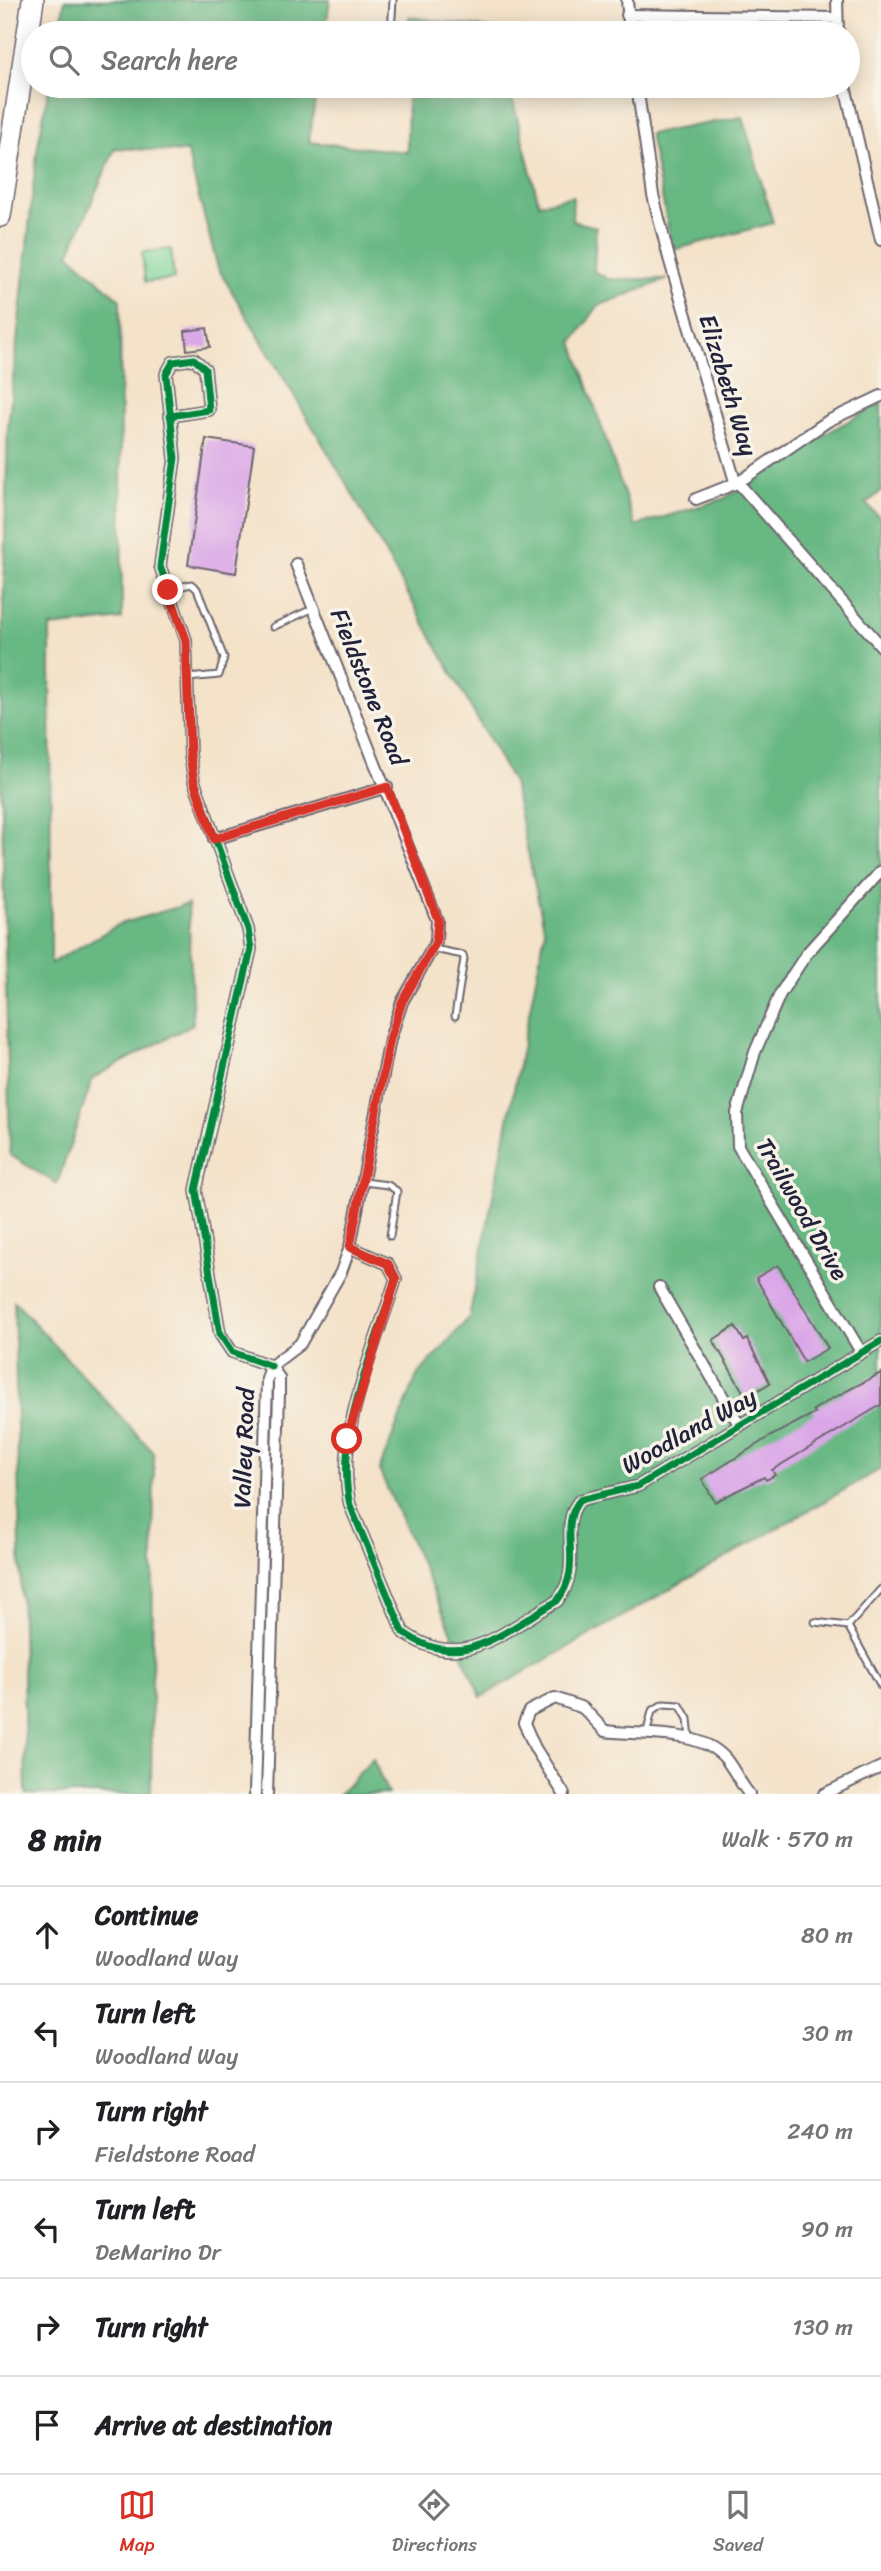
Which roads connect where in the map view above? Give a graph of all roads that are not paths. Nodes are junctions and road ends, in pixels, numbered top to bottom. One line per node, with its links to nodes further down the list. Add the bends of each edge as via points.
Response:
1 (33, 0): 7 (highway)
2 (393, 0): 8 (lane)
3 (627, 0): 5 (street)
4 (837, 0): 6 (street)
5 (627, 15): 6 (street); 9 (street)
6 (836, 18): 10 (street)
7 (30, 21)
8 (392, 21)
9 (628, 21)
10 (836, 21)
11 (21, 79): 14 (highway)
12 (639, 98): 18 (street, Elizabeth Way, via 668,258 734,478)
13 (848, 98): 15 (street)
14 (0, 216)
15 (881, 240)
16 (881, 396): 18 (street, via 828,421)
17 (170, 416): 17 (street, via 209,410 205,369 194,359 173,362 166,374); 21 (street, via 175,458 160,566)
18 (739, 482): 19 (street); 24 (street, Elizabeth Way)
19 (696, 499)
20 (296, 564): 22 (street, Fieldstone Road)
21 (168, 590): 25 (street, via 186,640); 25 (lane, via 191,584 197,589 224,658 219,675)
22 (314, 608): 23 (lane); 26 (street, Fieldstone Road)
23 (273, 627)
24 (881, 646)
25 (188, 678): 27 (street, via 194,781)
26 (387, 787): 27 (street); 29 (street, Fieldstone Road, via 438,920)
27 (214, 839): 37 (street, via 248,929 251,949 196,1190 219,1334 235,1354)
28 (881, 871): 36 (street, Trailwood Drive, via 807,953 780,995 755,1052 737,1113 738,1146)
29 (432, 949): 30 (lane, via 463,956); 31 (street, Fieldstone Road, via 402,1002 390,1039)
30 (455, 1016)
31 (362, 1181): 32 (lane, via 397,1191); 33 (street, Fieldstone Road)
32 (390, 1236)
33 (350, 1247): 37 (street, Fieldstone Road, via 300,1344); 38 (street, Woodland Way, via 388,1264 396,1279 347,1439 345,1483 394,1614 403,1632 419,1644 452,1653 471,1650 557,1601 572,1571 570,1526 580,1500 638,1486)
34 (659, 1287): 38 (street)
35 (881, 1341): 36 (street, Woodland Way)
36 (861, 1352): 38 (street, Woodland Way)
37 (271, 1366): 46 (street, Valley Road, via 267,1379); 47 (street, Valley Road, via 279,1378 279,1393)
38 (740, 1426)
39 (881, 1589): 41 (lane)
40 (815, 1622): 41 (lane)
41 (848, 1626): 42 (lane)
42 (881, 1686)
43 (646, 1736): 44 (street); 44 (lane, via 652,1711 663,1704 680,1705 688,1719); 48 (street, via 605,1731 571,1702 555,1698 541,1702 524,1723)
44 (690, 1739): 49 (street, via 723,1755)
45 (880, 1770): 50 (street)
46 (255, 1794)
47 (267, 1794)
48 (564, 1794)
49 (749, 1794)
50 (824, 1794)

